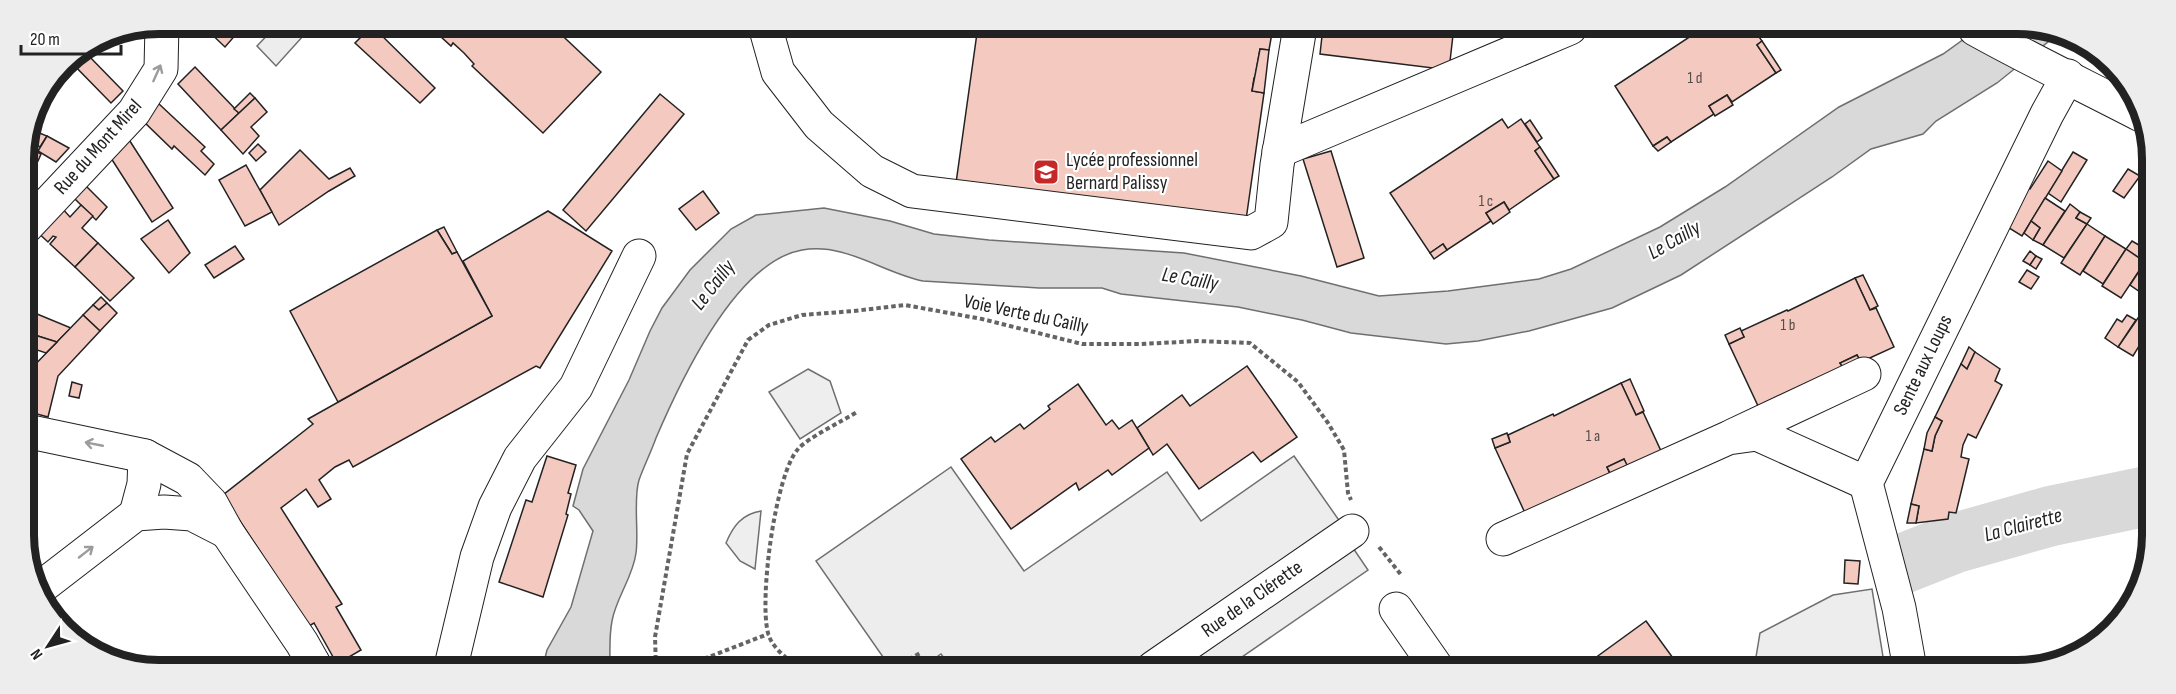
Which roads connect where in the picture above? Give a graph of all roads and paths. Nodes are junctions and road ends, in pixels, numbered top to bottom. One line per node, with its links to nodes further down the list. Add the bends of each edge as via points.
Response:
1 (162, 34): 9 (street, Rue du Mont Mirel, one-way to 1, via 134,112 161,69)
2 (767, 34): 8 (street, via 778,72 819,125 872,171 912,191 1251,233 1271,222)
3 (1299, 34): 8 (street)
4 (1554, 34): 8 (street)
5 (1985, 34): 6 (street)
6 (2068, 76): 7 (street); 16 (street, Sente aux Loups)
7 (2132, 110)
8 (1280, 151)
9 (35, 217)
10 (639, 256): 29 (street, via 576,387 520,458 495,507 477,556)
11 (1864, 374): 14 (street)
12 (857, 412): 23 (path, via 799,448 785,470 766,585)
13 (34, 433): 15 (street, one-way to 13)
14 (1728, 438): 16 (street, via 1757,434); 20 (street)
15 (145, 456): 17 (street, via 144,484); 19 (street, via 188,479 211,503)
16 (1866, 483): 27 (street)
17 (136, 514): 19 (street, via 192,514); 21 (street, one-way to 17)
18 (1360, 526): 22 (path, Voie Verte du Cailly); 25 (street, Rue de la Clérette); 30 (path, Voie Verte du Cailly, via 1348,493 1344,450 1328,423 1298,382 1250,343 1082,344 905,305 802,315 770,325 748,340 687,454 655,637)
19 (227, 532): 28 (street)
20 (1503, 539)
21 (45, 584)
22 (1402, 596): 26 (street)
23 (768, 634): 31 (path); 32 (path)
24 (922, 652): 33 (path)
25 (1166, 659)
26 (1433, 659)
27 (1908, 659)
28 (312, 660)
29 (452, 660)
30 (656, 660)
31 (702, 660)
32 (788, 660)
33 (909, 660)

